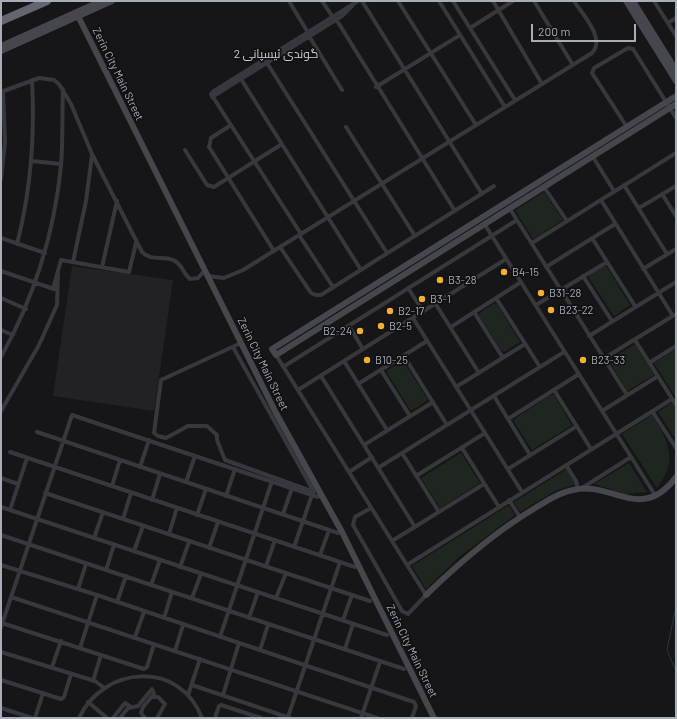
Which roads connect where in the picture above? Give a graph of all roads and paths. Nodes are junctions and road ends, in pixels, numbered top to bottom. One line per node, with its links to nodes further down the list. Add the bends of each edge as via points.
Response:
1 (47, 1): 23 (highway)
2 (101, 1): 31 (street)
3 (112, 1): 19 (street)
4 (288, 1): 26 (street)
5 (322, 1): 20 (street)
6 (362, 1): 36 (street)
7 (398, 1): 33 (street)
8 (439, 1): 27 (street)
9 (453, 1): 25 (street)
10 (493, 1): 18 (street)
11 (513, 1): 18 (street)
12 (534, 1): 35 (street)
13 (574, 1): 35 (street, via 596,36 597,43 592,53)
14 (626, 1): 30 (street)
15 (633, 1): 30 (street)
16 (654, 1): 24 (street)
17 (356, 2): 20 (street); 22 (street)
18 (498, 10): 25 (street); 41 (street)
19 (78, 16): 32 (street); 115 (street, Zerin City Main Street)
20 (332, 16): 26 (street)
21 (676, 18): 24 (street)
22 (336, 19): 28 (street); 42 (street)
23 (1, 21)
24 (668, 23): 29 (street)
25 (470, 28): 48 (street)
26 (307, 31): 47 (street, via 214,91)
27 (460, 34): 33 (street); 51 (street)
28 (309, 36): 34 (street); 44 (street)
29 (676, 36)
30 (654, 41): 37 (street); 40 (street)
31 (1, 46)
32 (1, 51)
33 (430, 53): 36 (street); 54 (street)
34 (267, 63): 38 (street); 81 (street)
35 (573, 65): 41 (street)
36 (404, 70): 42 (street); 57 (street)
37 (676, 70)
38 (241, 79): 47 (street); 58 (street)
39 (32, 80): 43 (street, via 48,78); 45 (street); 64 (street)
40 (676, 81)
41 (542, 84): 48 (street)
42 (376, 87): 63 (street)
43 (63, 89): 61 (street); 67 (street)
44 (342, 90)
45 (2, 92): 69 (street, via 5,142)
46 (676, 96): 50 (street)
47 (212, 97): 53 (street)
48 (516, 100): 51 (street)
49 (676, 104): 50 (street)
50 (668, 105): 52 (street); 56 (street); 56 (street, via 632,48 627,48 594,68 593,74); 62 (street)
51 (505, 106): 54 (street)
52 (676, 118)
53 (230, 125): 65 (street); 70 (street, via 211,138 208,144)
54 (476, 125): 57 (street)
55 (346, 127): 71 (street)
56 (627, 127): 66 (street)
57 (449, 142): 63 (street); 77 (street)
58 (282, 144): 65 (street); 86 (street)
59 (185, 150): 70 (street, via 209,186 216,187)
60 (676, 153): 72 (street)
61 (92, 154): 80 (street); 107 (street, via 85,206)
62 (593, 156): 68 (street); 76 (street)
63 (421, 158): 71 (street); 84 (street)
64 (32, 162): 67 (street); 99 (street)
65 (255, 162): 70 (street); 91 (street)
66 (571, 162): 68 (street); 92 (street)
67 (61, 164): 103 (street)
68 (574, 168): 75 (street)
69 (1, 179)
70 (229, 179): 102 (street)
71 (381, 184): 81 (street); 93 (street)
72 (624, 185): 76 (street); 83 (street)
73 (494, 186): 77 (street)
74 (676, 186): 78 (street)
75 (544, 187): 82 (street); 88 (street)
76 (614, 191): 79 (street)
77 (482, 194): 84 (street)
78 (662, 194): 83 (street); 85 (street)
79 (601, 200): 88 (street); 90 (street)
80 (117, 201): 97 (street); 109 (street)
81 (353, 201): 86 (street); 104 (street)
82 (510, 208): 87 (street); 89 (street)
83 (639, 208): 105 (street)
84 (455, 211): 93 (street)
85 (676, 216)
86 (327, 217): 91 (street); 112 (street)
87 (517, 220): 94 (street); 98 (street)
88 (567, 221): 98 (street)
89 (485, 224): 92 (street); 94 (street)
90 (615, 224): 96 (street); 111 (street)
91 (300, 234): 100 (street); 120 (street)
92 (463, 234): 149 (street)
93 (415, 236): 104 (street)
94 (492, 236): 106 (street); 121 (street)
95 (1, 238): 99 (street)
96 (592, 238): 108 (street); 110 (street)
97 (136, 243): 109 (street, via 129,272); 115 (street, via 148,258 176,261 190,279)
98 (532, 243): 110 (street)
99 (17, 244): 103 (street)
100 (280, 247): 102 (street); 120 (street, via 311,293 318,295)
101 (676, 249): 105 (street)
102 (274, 251): 115 (street, via 231,277 218,278)
103 (45, 253): 119 (street)
104 (387, 253): 112 (street)
105 (667, 254): 111 (street)
106 (506, 259): 117 (street); 128 (street)
107 (73, 262): 109 (street); 114 (street, via 61,260)
108 (607, 262): 116 (street); 130 (street)
109 (102, 267)
110 (546, 267): 123 (street)
111 (644, 269): 125 (street)
112 (360, 270): 120 (street)
113 (1, 271): 119 (street)
114 (58, 273): 122 (street); 124 (street)
115 (206, 273): 144 (street, Zerin City Main Street)
116 (583, 276): 123 (street); 136 (street)
117 (521, 282): 127 (street); 129 (street)
118 (676, 282): 125 (street)
119 (36, 283): 122 (street); 131 (street)
120 (333, 287)
121 (408, 288): 132 (street); 137 (street)
122 (53, 289): 124 (street)
123 (561, 290): 129 (street); 141 (street)
124 (58, 291): 174 (street, via 57,305 42,339)
125 (658, 292): 130 (street); 134 (street)
126 (1, 298): 131 (street)
127 (496, 298): 133 (street); 145 (street)
128 (435, 303): 132 (street); 138 (street)
129 (536, 305): 150 (street)
130 (635, 306): 136 (street)
131 (26, 309): 140 (street)
132 (423, 311): 135 (street)
133 (474, 312): 138 (street); 153 (street)
134 (674, 315): 142 (street)
135 (413, 318): 143 (street); 148 (street)
136 (612, 321): 141 (street)
137 (349, 326): 148 (street); 157 (street)
138 (451, 327): 160 (street)
139 (1, 330): 140 (street)
140 (13, 335): 152 (street)
141 (589, 336): 154 (street)
142 (635, 340): 154 (street); 156 (street)
143 (427, 341): 151 (street); 165 (street)
144 (242, 344): 147 (street); 347 (street, Zerin City Main Street, via 286,433 355,556)
145 (525, 344): 153 (street); 158 (street)
146 (676, 346): 156 (street)
147 (234, 348): 147 (street, via 161,380 154,432 166,438 188,426 207,426 217,435 225,460 314,492)
148 (363, 349): 155 (street)
149 (274, 352): 157 (street)
150 (564, 352): 158 (street); 161 (street)
151 (404, 356): 159 (street); 171 (street)
152 (1, 358)
153 (503, 358): 160 (street)
154 (604, 359): 168 (street)
155 (344, 361): 162 (street); 164 (street)
156 (649, 363): 163 (street)
157 (283, 367): 166 (street)
158 (540, 367): 169 (street)
159 (381, 370): 164 (street); 177 (street)
160 (479, 373): 165 (street)
161 (579, 374): 167 (street); 175 (street)
162 (321, 376): 166 (street); 187 (street)
163 (658, 376): 168 (street); 170 (street)
164 (358, 384): 181 (street)
165 (456, 387): 173 (street)
166 (298, 390): 205 (street)
167 (554, 390): 178 (street); 180 (street)
168 (627, 395): 175 (street)
169 (494, 396): 173 (street); 178 (street)
170 (672, 399): 172 (street); 176 (street)
171 (433, 402): 177 (street); 179 (street)
172 (676, 405)
173 (470, 410): 179 (street); 183 (street)
174 (1, 411)
175 (602, 411): 184 (street)
176 (652, 411): 184 (street); 189 (street)
177 (410, 416): 181 (street)
178 (508, 419): 193 (street)
179 (447, 425): 192 (street)
180 (576, 426): 190 (street); 193 (street)
181 (387, 430): 187 (street)
182 (37, 432): 186 (street)
183 (485, 434): 188 (street); 204 (street)
184 (617, 434): 190 (street); 196 (street)
185 (149, 440): 186 (street, via 73,415); 194 (street); 201 (street)
186 (62, 441): 198 (street); 200 (street)
187 (364, 445): 195 (street)
188 (462, 448): 207 (street); 213 (street)
189 (676, 448)
190 (591, 449): 199 (street)
191 (10, 452): 197 (street)
192 (402, 453): 202 (street); 207 (street)
193 (530, 455): 204 (street)
194 (195, 456): 203 (street); 211 (street)
195 (372, 457): 202 (street); 205 (street)
196 (631, 457): 217 (street); 222 (street)
197 (27, 458): 200 (street); 212 (street)
198 (120, 460): 201 (street); 214 (street)
199 (566, 465): 217 (street); 218 (street)
200 (54, 467): 214 (street); 219 (street)
201 (140, 467): 206 (street)
202 (378, 468): 243 (street)
203 (235, 469): 210 (street); 223 (street)
204 (508, 469): 218 (street)
205 (349, 472): 231 (street)
206 (160, 474): 211 (street); 225 (street)
207 (416, 476): 234 (street)
208 (676, 477): 222 (street)
209 (1, 478): 212 (street)
210 (272, 481): 215 (street); 228 (street)
211 (186, 482): 216 (street)
212 (18, 484): 232 (street)
213 (484, 484): 229 (street); 234 (street)
214 (112, 486): 220 (street)
215 (292, 488): 221 (street); 235 (street)
216 (206, 489): 223 (street); 236 (street)
217 (580, 489): 222 (street, via 602,490 630,499); 237 (street, via 557,496)
218 (522, 492): 226 (street)
219 (45, 493): 233 (street); 238 (street)
220 (131, 493): 225 (street); 239 (street)
221 (312, 495): 224 (street); 240 (street)
222 (655, 495)
223 (226, 496): 228 (street)
224 (318, 497)
225 (152, 500): 230 (street)
226 (509, 500): 229 (street); 237 (street)
227 (1, 507): 232 (street)
228 (264, 507): 235 (street); 245 (street)
229 (499, 507): 264 (street)
230 (177, 508): 236 (street); 247 (street)
231 (371, 508): 251 (street); 281 (street, via 355,517 353,525 402,611 408,614)
232 (10, 510): 238 (street)
233 (103, 512): 239 (street); 249 (street)
234 (439, 512): 243 (street)
235 (283, 514): 240 (street)
236 (198, 515): 241 (street)
237 (520, 517): 281 (street, via 482,544)
238 (37, 519): 249 (street); 253 (street)
239 (123, 519): 242 (street)
240 (303, 521): 244 (street); 255 (street)
241 (218, 522): 245 (street); 256 (street)
242 (143, 526): 247 (street); 257 (street)
243 (415, 527): 251 (street)
244 (329, 530): 246 (street); 258 (street)
245 (254, 533): 250 (street); 260 (street)
246 (338, 533)
247 (169, 534): 252 (street)
248 (1, 536): 253 (street)
249 (94, 538): 254 (street)
250 (275, 540): 255 (street); 265 (street)
251 (392, 541): 264 (street)
252 (189, 542): 256 (street); 266 (street)
253 (28, 545): 262 (street); 269 (street)
254 (114, 545): 257 (street); 268 (street)
255 (294, 547): 258 (street)
256 (209, 548): 260 (street)
257 (134, 551): 259 (street)
258 (320, 555): 261 (street)
259 (160, 560): 266 (street); 273 (street)
260 (245, 560): 265 (street); 274 (street)
261 (340, 562): 267 (street); 275 (street)
262 (86, 564): 268 (street); 276 (street)
263 (1, 565): 269 (street)
264 (408, 565): 281 (street)
265 (266, 566): 270 (street)
266 (180, 567): 271 (street)
267 (354, 567)
268 (106, 570): 272 (street)
269 (20, 571): 276 (street); 282 (street)
270 (286, 573): 275 (street); 284 (street)
271 (201, 574): 274 (street); 283 (street)
272 (126, 576): 273 (street); 286 (street)
273 (151, 585): 277 (street)
274 (236, 586): 278 (street); 288 (street)
275 (331, 588): 280 (street); 289 (street)
276 (78, 589): 279 (street)
277 (172, 592): 283 (street); 290 (street)
278 (258, 592): 284 (street); 291 (street)
279 (97, 595): 286 (street); 293 (street)
280 (352, 595): 285 (street); 292 (street)
281 (426, 595)
282 (11, 597): 293 (street); 295 (street)
283 (192, 598): 288 (street)
284 (276, 598): 289 (street)
285 (370, 601)
286 (117, 602): 287 (street)
287 (144, 612): 290 (street); 299 (street)
288 (228, 612): 291 (street); 300 (street)
289 (323, 614): 292 (street); 301 (street)
290 (164, 618): 296 (street)
291 (249, 618): 297 (street)
292 (343, 620): 294 (street)
293 (89, 622): 299 (street); 305 (street)
294 (353, 624): 298 (street); 307 (street)
295 (2, 625): 302 (street)
296 (183, 625): 300 (street); 308 (street)
297 (268, 625): 301 (street); 306 (street)
298 (387, 635)
299 (135, 637): 304 (street)
300 (220, 637): 303 (street)
301 (314, 639): 307 (street); 313 (street)
302 (61, 641): 305 (street); 314 (street)
303 (239, 643): 306 (street); 315 (street)
304 (154, 644): 308 (street); 310 (street, via 145,669)
305 (80, 648): 310 (street)
306 (260, 650): 313 (street)
307 (345, 650): 312 (street)
308 (175, 651): 311 (street)
309 (1, 652): 314 (street)
310 (101, 655): 319 (street)
311 (200, 659): 315 (street); 320 (street)
312 (380, 662): 316 (street); 322 (street)
313 (306, 666): 322 (street); 323 (street)
314 (52, 667): 317 (street)
315 (231, 669): 323 (street); 326 (street)
316 (404, 669)
317 (71, 674): 319 (street); 324 (street, via 62,698)
318 (1, 680): 324 (street)
319 (93, 681): 321 (street)
320 (192, 685): 325 (street); 326 (street)
321 (104, 687): 325 (street, via 123,678 144,676 168,681); 328 (street)
322 (371, 688): 333 (street); 346 (street, via 416,703)
323 (297, 691): 333 (street); 344 (street)
324 (43, 693): 335 (street)
325 (188, 695): 341 (street)
326 (223, 695): 344 (street)
327 (151, 697): 329 (street, via 154,692 152,689); 332 (street); 340 (street, via 158,697 165,704)
328 (88, 702): 336 (street); 337 (street)
329 (138, 706): 330 (street); 332 (street)
330 (131, 707): 338 (street, via 125,703); 339 (street)
331 (1, 708): 335 (street)
332 (142, 709): 334 (street)
333 (362, 716): 345 (street)
334 (143, 717)
335 (34, 718)
336 (79, 718)
337 (106, 718)
338 (113, 718)
339 (120, 718)
340 (157, 718)
341 (202, 718)
342 (215, 718): 343 (street, via 221,705)
343 (261, 718)
344 (289, 718)
345 (377, 718)
346 (412, 718)
347 (434, 718)

